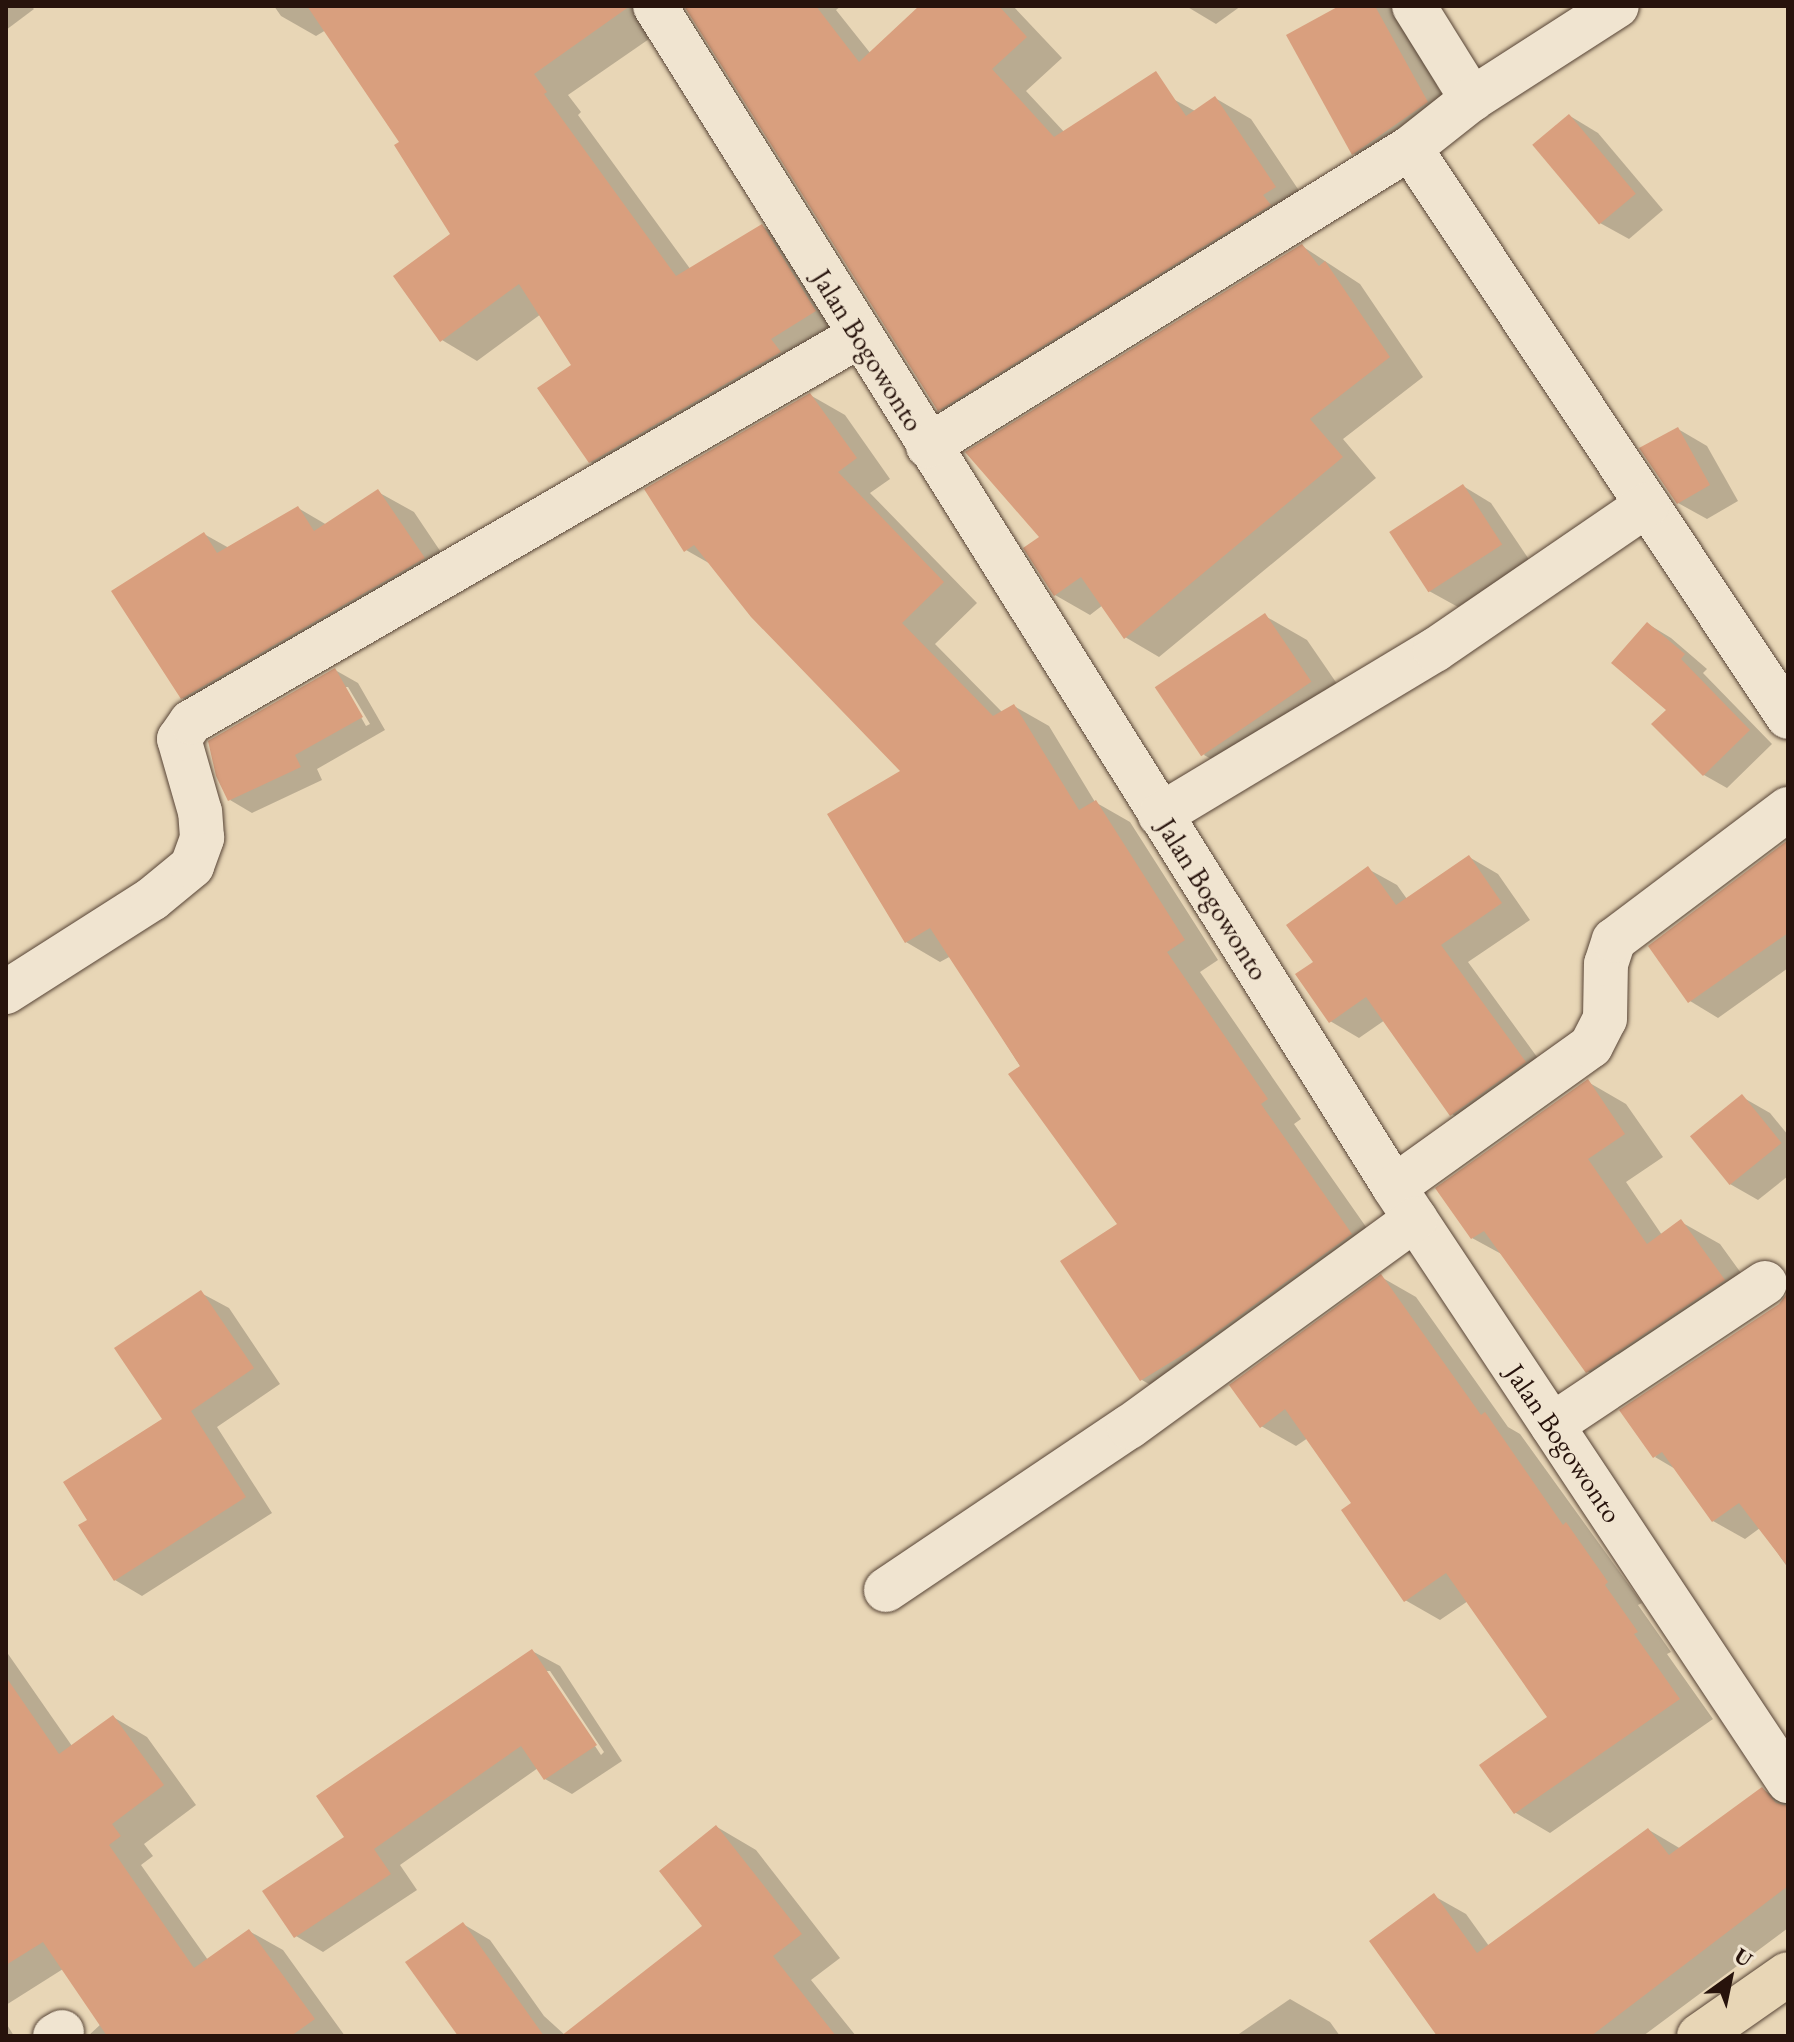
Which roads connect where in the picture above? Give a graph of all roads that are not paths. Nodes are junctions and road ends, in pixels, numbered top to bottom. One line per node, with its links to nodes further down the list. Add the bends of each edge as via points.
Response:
1 (655, 6): 6 (street, Jalan Bogowonto)
2 (1414, 6): 4 (street)
3 (1617, 6): 4 (street)
4 (1472, 99): 5 (street)
5 (1410, 148): 7 (street); 8 (street)
6 (859, 336): 7 (street, Jalan Bogowonto); 12 (street, via 191,722 179,739 200,812 202,838 192,866 152,899)
7 (928, 446): 11 (street, Jalan Bogowonto)
8 (1647, 505): 9 (street); 11 (street, via 1435,650)
9 (1788, 717)
10 (1788, 809): 13 (street, via 1614,940 1606,964 1605,1019 1591,1046)
11 (1160, 815): 13 (street, Jalan Bogowonto)
12 (6, 992)
13 (1405, 1203): 15 (street, Jalan Bogowonto); 16 (street, via 1129,1427)
14 (1765, 1283): 15 (street)
15 (1552, 1425): 17 (street, Jalan Bogowonto)
16 (886, 1590)
17 (1788, 1781)
18 (1788, 1974): 19 (main road)
19 (1699, 2036)

